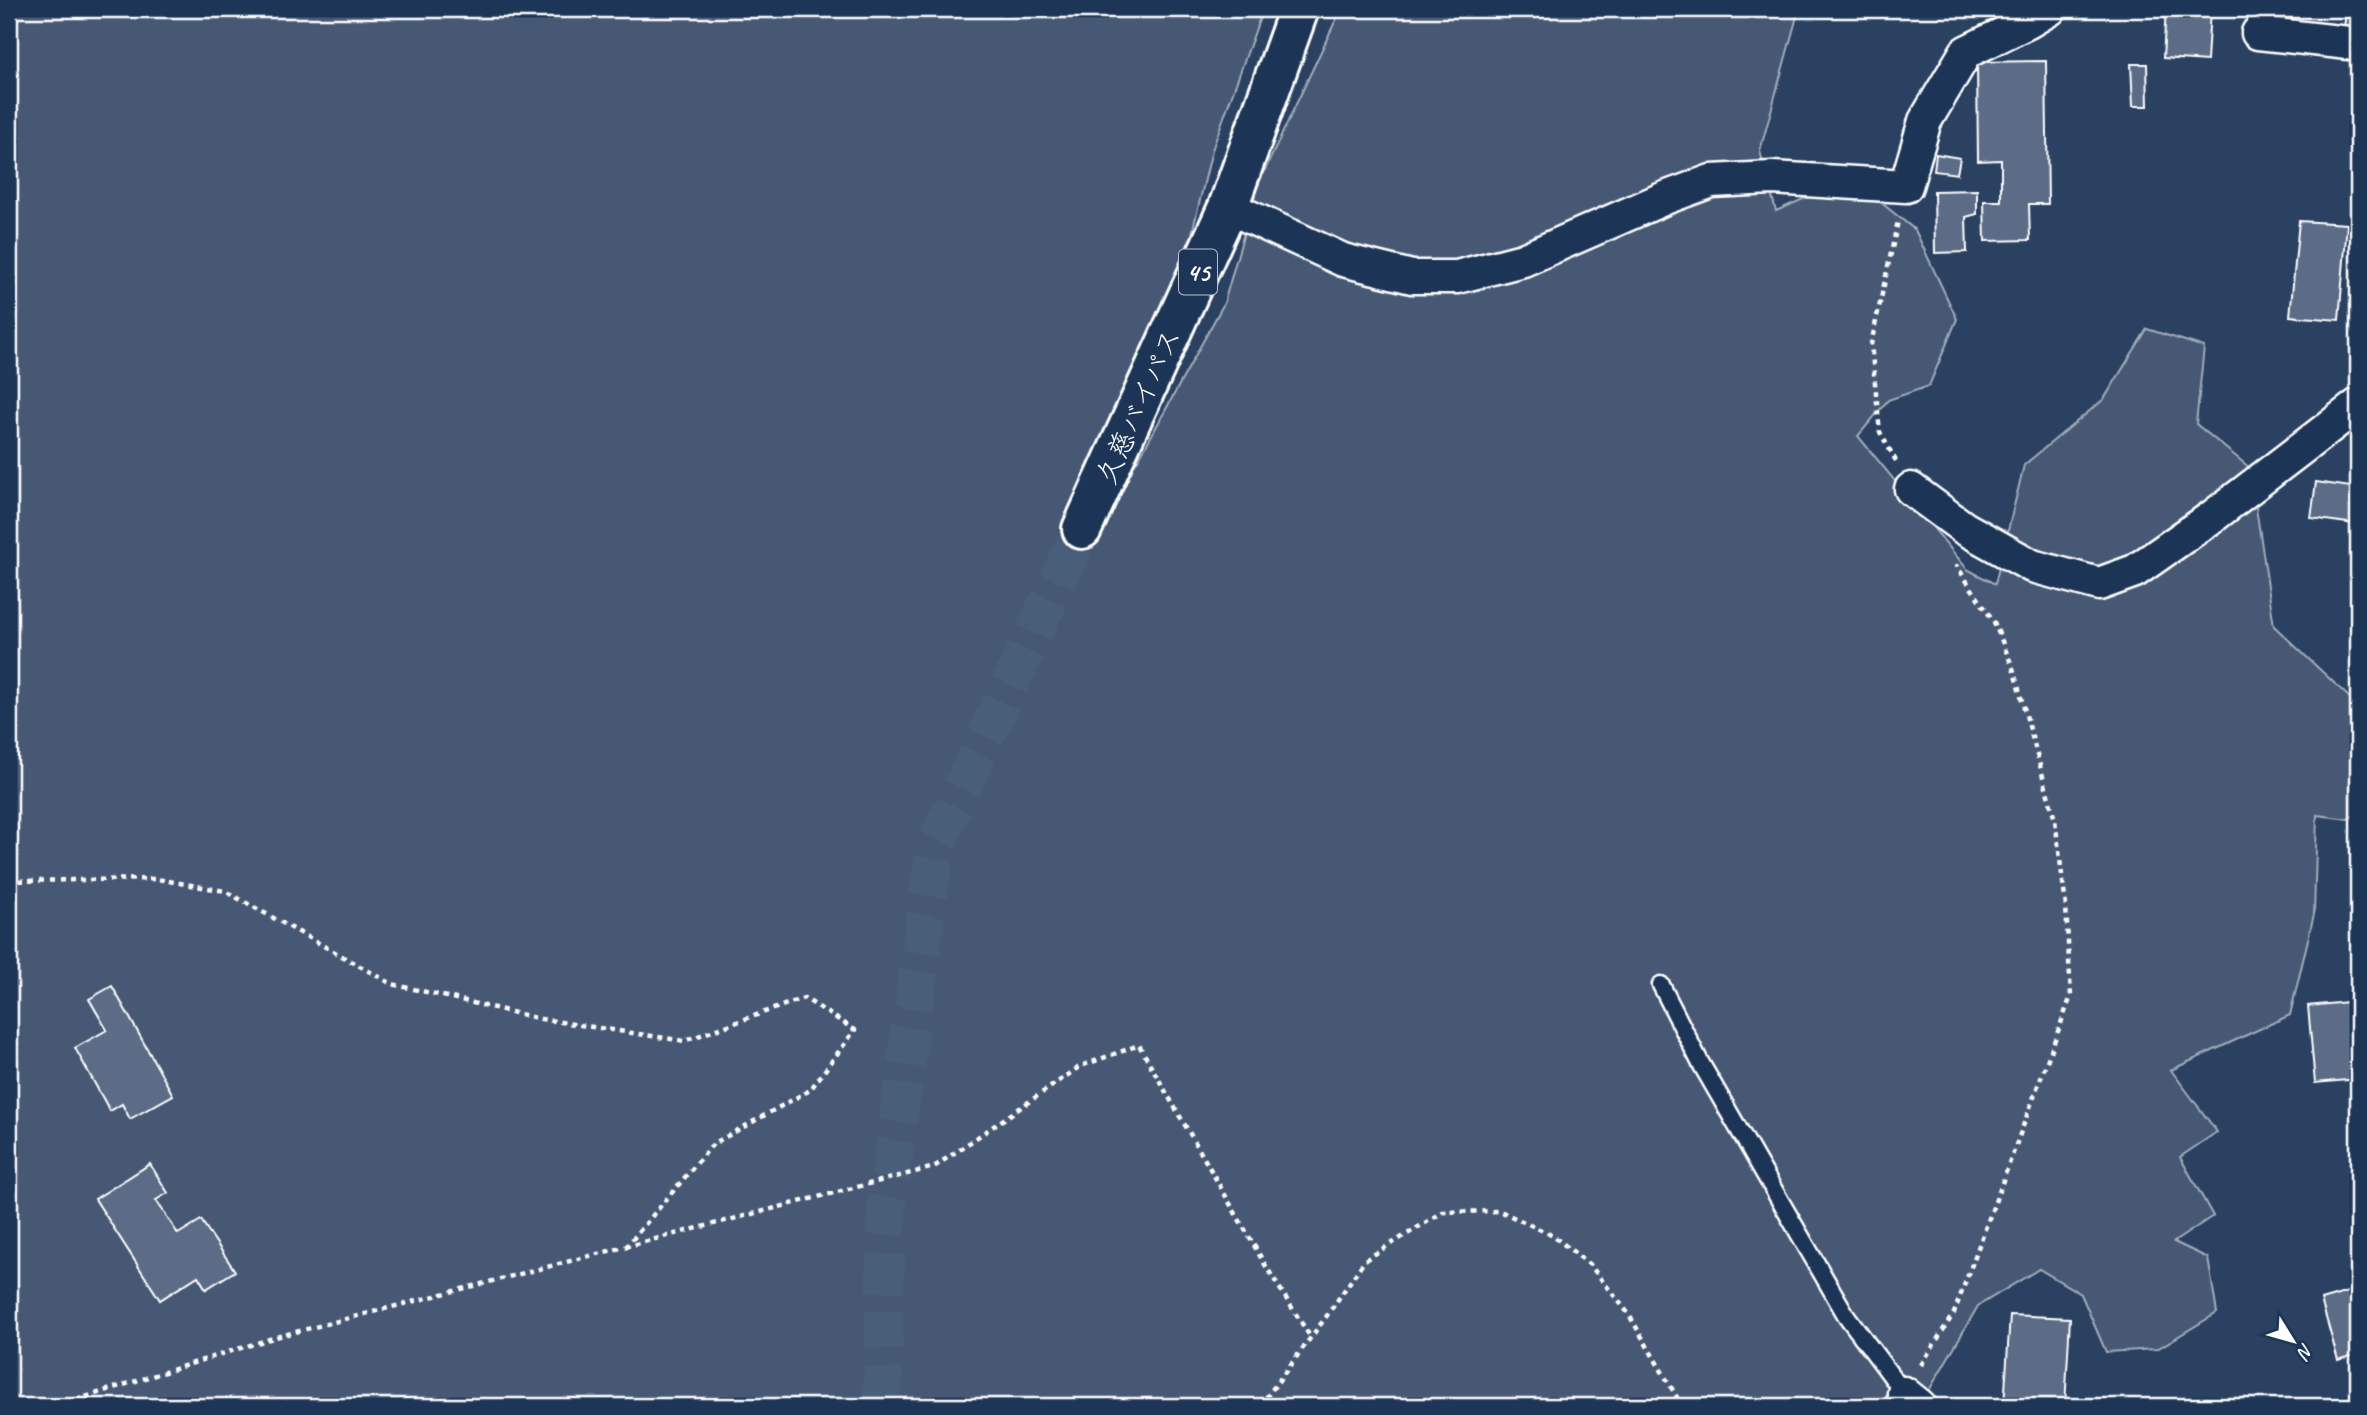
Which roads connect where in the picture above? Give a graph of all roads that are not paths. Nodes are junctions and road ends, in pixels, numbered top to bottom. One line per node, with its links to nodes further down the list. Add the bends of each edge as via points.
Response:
1 (1299, 9): 5 (highway, 久慈バイパス / 45)
2 (2050, 9): 5 (street, via 1966,52 1925,121 1906,186 1772,178 1711,181 1523,260 1457,277 1412,277 1343,260)
3 (2258, 33): 4 (street)
4 (2358, 44)
5 (1227, 207): 8 (highway, 久慈バイパス / 45)
6 (2358, 405): 7 (street, via 2135,571 2099,584 2032,566 1964,527)
7 (1911, 489)
8 (1082, 529)
9 (1661, 985): 10 (lane, via 1707,1076 1846,1315)
10 (1912, 1399)

